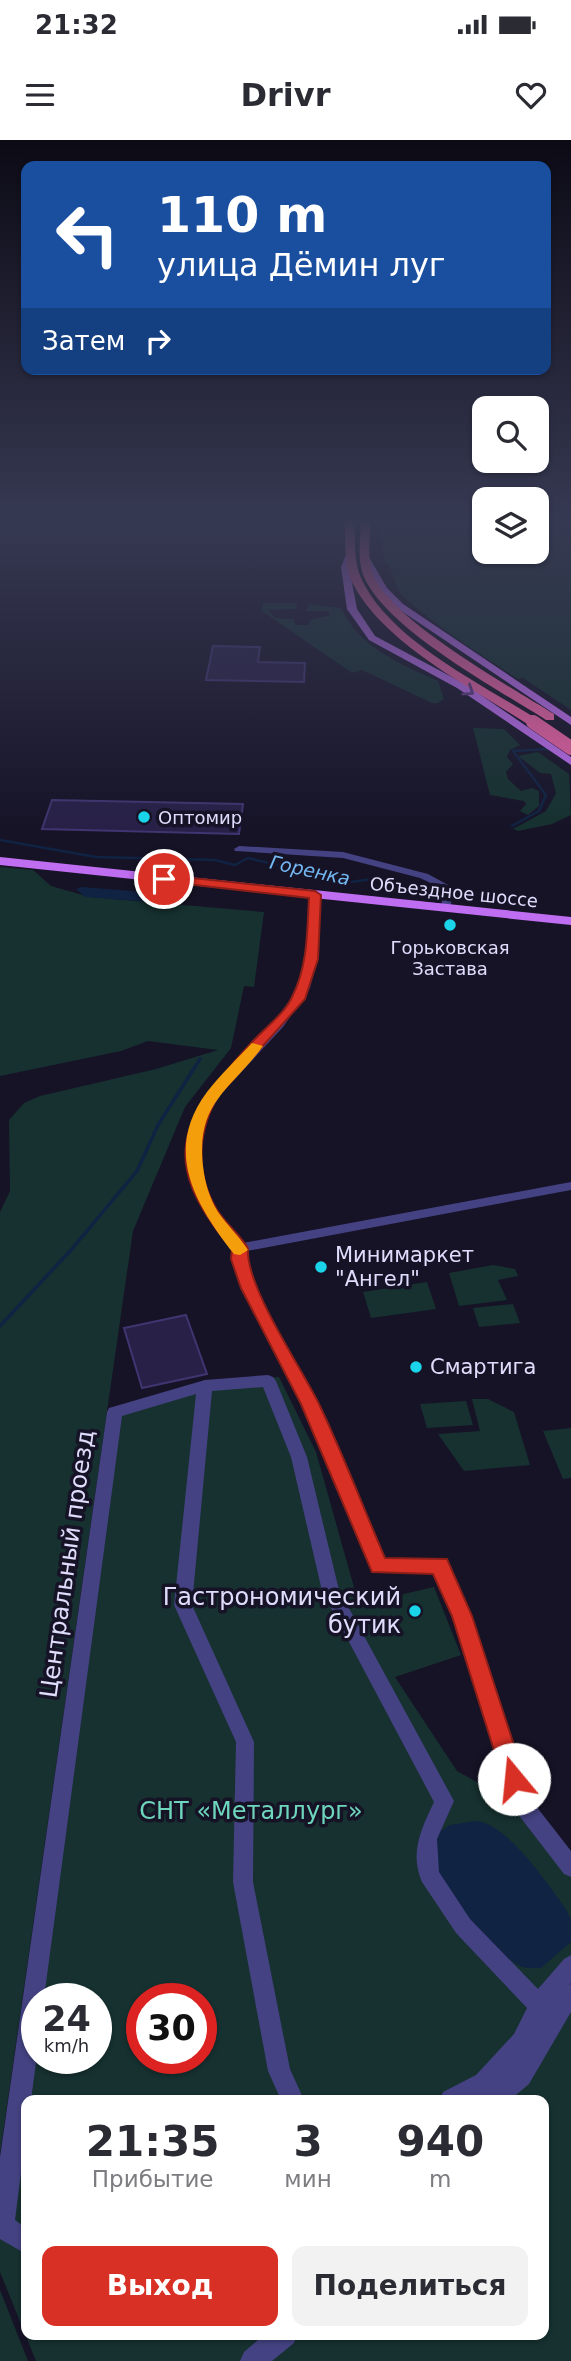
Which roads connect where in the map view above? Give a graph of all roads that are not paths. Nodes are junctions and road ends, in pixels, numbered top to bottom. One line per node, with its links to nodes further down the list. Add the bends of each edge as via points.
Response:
1 (359, 624): 6 (main road, one-way to 6, via 372,639)
2 (392, 624): 6 (highway)
3 (413, 624): 5 (highway, via 550,718)
4 (425, 624): 5 (main road)
5 (570, 724): 6 (main road, via 558,733 541,734)
6 (528, 726): 7 (highway, bridge); 8 (main road)
7 (571, 748)
8 (571, 762)
9 (239, 849): 12 (street, via 343,855 424,876 446,886)
10 (0, 861): 11 (main road, Объездное шоссе)
11 (315, 895): 12 (main road, Объездное шоссе); 15 (street, via 312,959 298,999 213,1094 193,1140 198,1186 211,1214)
12 (446, 908): 13 (main road, Объездное шоссе)
13 (571, 921)
14 (571, 1186): 15 (street)
15 (240, 1248): 17 (street, via 249,1288 310,1404 379,1566 440,1565 476,1656 521,1802)
16 (205, 1386): 20 (street, via 268,1381 299,1457 331,1591 444,1801 427,1839 429,1875 463,1926); 21 (street, via 183,1605 245,1742 243,1882 279,2071); 24 (street, Центральный проезд, via 115,1412 2,2226)
17 (571, 1867)
18 (571, 1966): 20 (street)
19 (571, 1996): 23 (street, via 521,2076)
20 (540, 2006): 22 (street, via 522,2042 484,2083)
21 (291, 2095)
22 (461, 2095)
23 (499, 2095)
24 (21, 2239)
25 (278, 2340): 26 (street)
26 (253, 2361)

